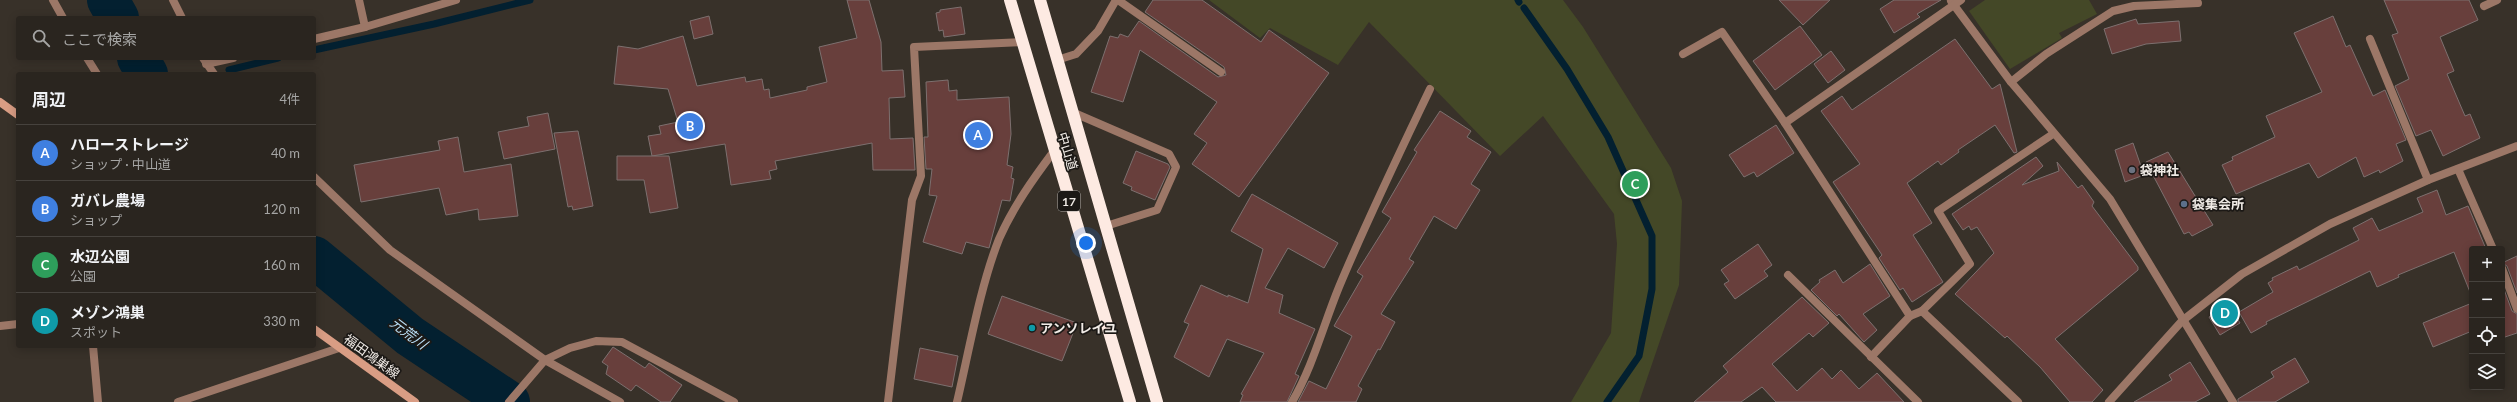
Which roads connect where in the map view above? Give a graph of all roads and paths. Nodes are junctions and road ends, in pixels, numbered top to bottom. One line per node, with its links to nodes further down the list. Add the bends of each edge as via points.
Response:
1 (53, 0): 12 (street)
2 (173, 0): 13 (street)
3 (359, 0): 14 (street)
4 (456, 0): 14 (street)
5 (1010, 0): 17 (highway, 中山道 / 17)
6 (1040, 0): 20 (highway, 中山道 / 17)
7 (1117, 0): 20 (street, via 1098,31 1076,54); 24 (street)
8 (2497, 0): 11 (street)
9 (1955, 1): 25 (street); 30 (street)
10 (2198, 3): 25 (street, via 2134,6 2113,11 2046,54)
11 (2484, 6)
12 (62, 16)
13 (181, 16)
14 (365, 27): 15 (street)
15 (316, 39)
16 (2370, 39): 36 (street)
17 (1022, 42): 33 (highway, 中山道 / 17); 58 (street, via 914,47 921,176 912,200)
18 (1683, 54): 30 (street, via 1722,32)
19 (88, 60): 22 (street)
20 (1057, 60): 28 (highway, 中山道 / 17)
21 (205, 61): 23 (street)
22 (96, 72)
23 (213, 72)
24 (1221, 72)
25 (2011, 82): 31 (street)
26 (1430, 88): 62 (street, via 1371,212 1337,293 1306,379)
27 (0, 102): 29 (main road)
28 (1072, 112): 37 (highway, 中山道 / 17); 37 (street, via 1169,154 1176,166 1157,210)
29 (16, 114)
30 (1785, 122): 43 (street)
31 (2053, 134): 42 (street, via 1938,211 1970,264); 44 (street, via 2110,199)
32 (2517, 146): 34 (street)
33 (1054, 151): 59 (street, via 1027,188 999,241 986,280); 60 (highway, 中山道 / 17)
34 (2458, 169): 36 (street); 38 (street)
35 (316, 179): 51 (street, via 390,250)
36 (2428, 180): 44 (street, via 2330,224 2242,274)
37 (1106, 226): 61 (highway, 中山道 / 17)
38 (2493, 246)
39 (1788, 275): 50 (street)
40 (2505, 276): 41 (street)
41 (2517, 309)
42 (1922, 311): 43 (street); 64 (street)
43 (1910, 316): 50 (street)
44 (2182, 321): 65 (street); 66 (street)
45 (16, 324): 46 (street)
46 (0, 326)
47 (316, 331): 49 (main road, 福田鴻巣線)
48 (93, 348): 52 (street)
49 (339, 348): 53 (street); 54 (main road, 福田鴻巣線)
50 (1871, 357): 63 (street)
51 (545, 360): 55 (street); 56 (street); 57 (street, via 570,348 596,341 622,342)
52 (98, 402)
53 (178, 402)
54 (415, 402)
55 (509, 402)
56 (620, 402)
57 (734, 402)
58 (888, 402)
59 (957, 402)
60 (1130, 402)
61 (1156, 402)
62 (1292, 402)
63 (1918, 402)
64 (2018, 402)
65 (2109, 402)
66 (2233, 402)

